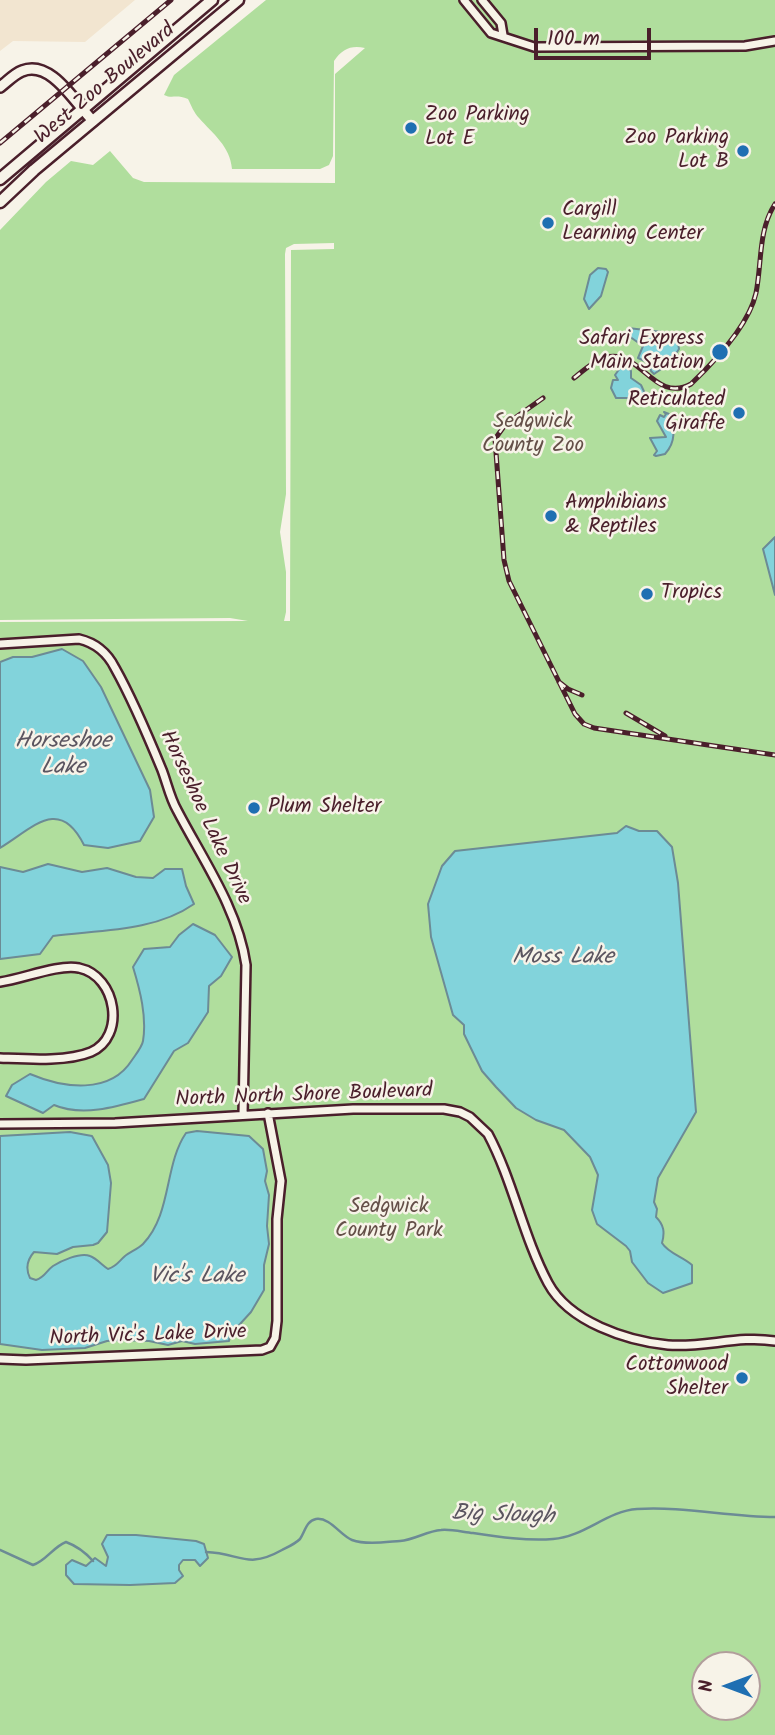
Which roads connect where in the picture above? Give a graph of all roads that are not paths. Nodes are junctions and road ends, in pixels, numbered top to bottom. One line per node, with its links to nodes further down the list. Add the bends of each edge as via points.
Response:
1 (212, 0): 8 (main road, West Zoo Boulevard)
2 (238, 0): 9 (main road, West Zoo Boulevard)
3 (464, 0): 5 (street, via 491,33)
4 (482, 0): 5 (street, via 501,23)
5 (503, 35): 6 (street, via 534,47 745,46)
6 (775, 41)
7 (0, 87): 8 (street, via 30,69 50,74)
8 (81, 109): 9 (street); 10 (main road, West Zoo Boulevard)
9 (93, 121): 11 (main road, West Zoo Boulevard)
10 (0, 179)
11 (0, 202)
12 (0, 644): 16 (street, Horseshoe Lake Drive, via 79,639 101,649 115,667 176,808 220,889 244,947)
13 (0, 982): 14 (street, via 63,968 83,969 108,989 113,1009 108,1033 92,1052)
14 (0, 1058)
15 (268, 1113): 16 (street, North North Shore Boulevard); 18 (street, North North Shore Boulevard, via 353,1109 460,1112 488,1134 549,1284 574,1311 616,1332 655,1343); 19 (street, North Vic's Lake Drive, via 281,1181 277,1321 270,1347 204,1354)
16 (243, 1114): 17 (street, North North Shore Boulevard, via 116,1123)
17 (0, 1124)
18 (775, 1341)
19 (0, 1359)

